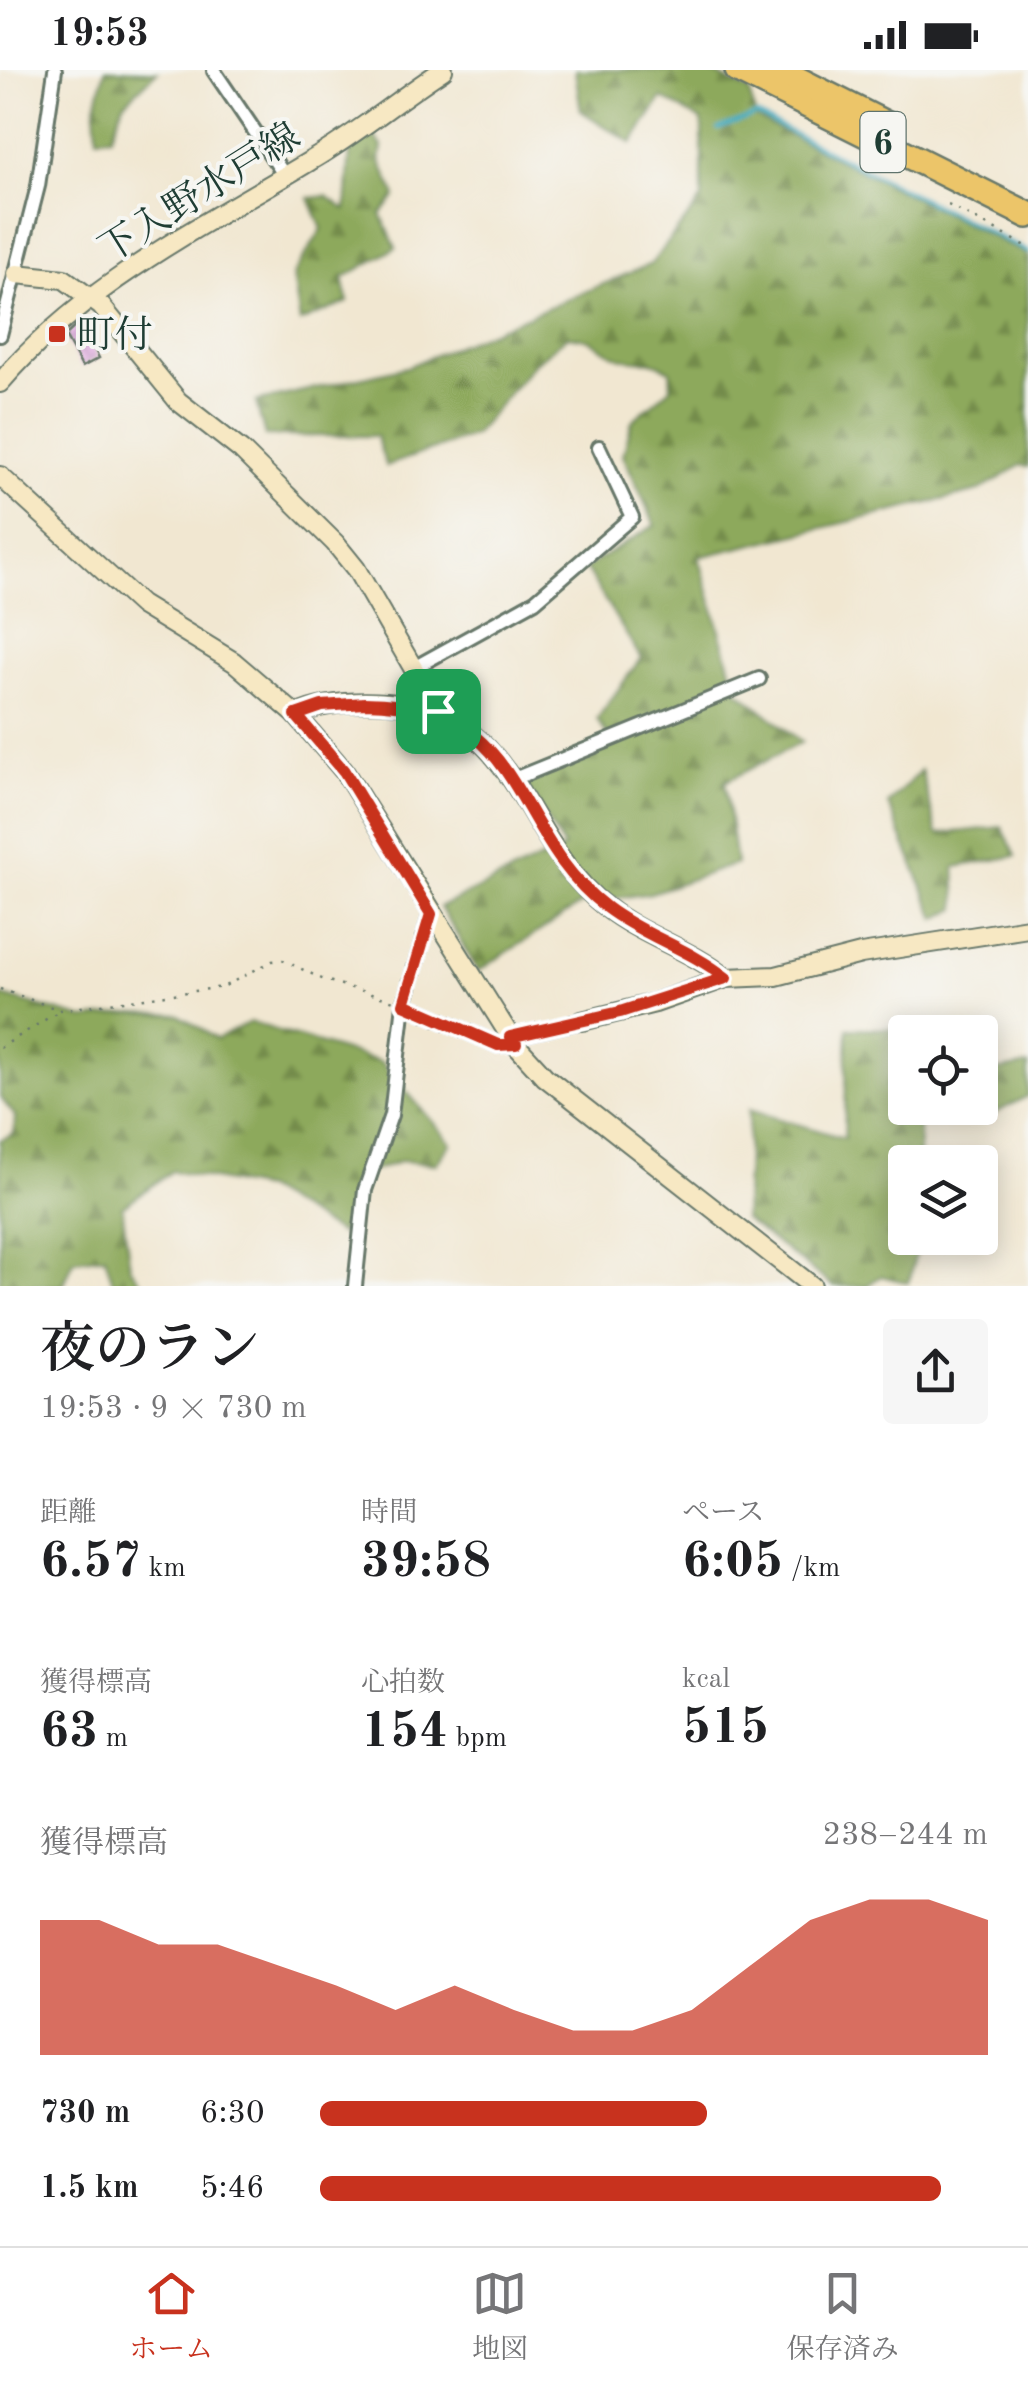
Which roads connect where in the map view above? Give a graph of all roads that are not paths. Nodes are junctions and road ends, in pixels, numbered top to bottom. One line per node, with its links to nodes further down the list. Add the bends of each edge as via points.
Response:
1 (56, 70): 9 (street, via 38,186)
2 (443, 70): 6 (street, 下入野水戸線)
3 (738, 70): 8 (highway, 6)
4 (778, 70): 7 (highway, 6)
5 (214, 71): 6 (street)
6 (285, 176): 10 (street, 下入野水戸線)
7 (1028, 196)
8 (1028, 215)
9 (9, 273): 10 (street, via 64,279); 11 (street)
10 (91, 298): 12 (street, 下入野水戸線, via 49,329); 15 (street, via 178,401 242,451 348,558)
11 (0, 335)
12 (0, 383)
13 (598, 447): 15 (street, via 632,517 535,601)
14 (0, 476): 18 (street, via 141,605 234,662)
15 (412, 669): 17 (street)
16 (759, 679): 19 (street)
17 (438, 711): 18 (street, via 365,703); 19 (street)
18 (296, 715): 20 (street, via 344,771)
19 (514, 779): 22 (street, via 566,866 608,909)
20 (431, 914): 23 (street); 25 (street)
21 (1028, 928): 22 (street, via 861,954 776,976)
22 (726, 978): 24 (street)
23 (404, 1004): 25 (street, via 498,1045); 26 (street, via 399,1072 365,1190)
24 (582, 1021): 25 (street)
25 (513, 1040): 27 (street, via 546,1077)
26 (354, 1286)
27 (812, 1286)

